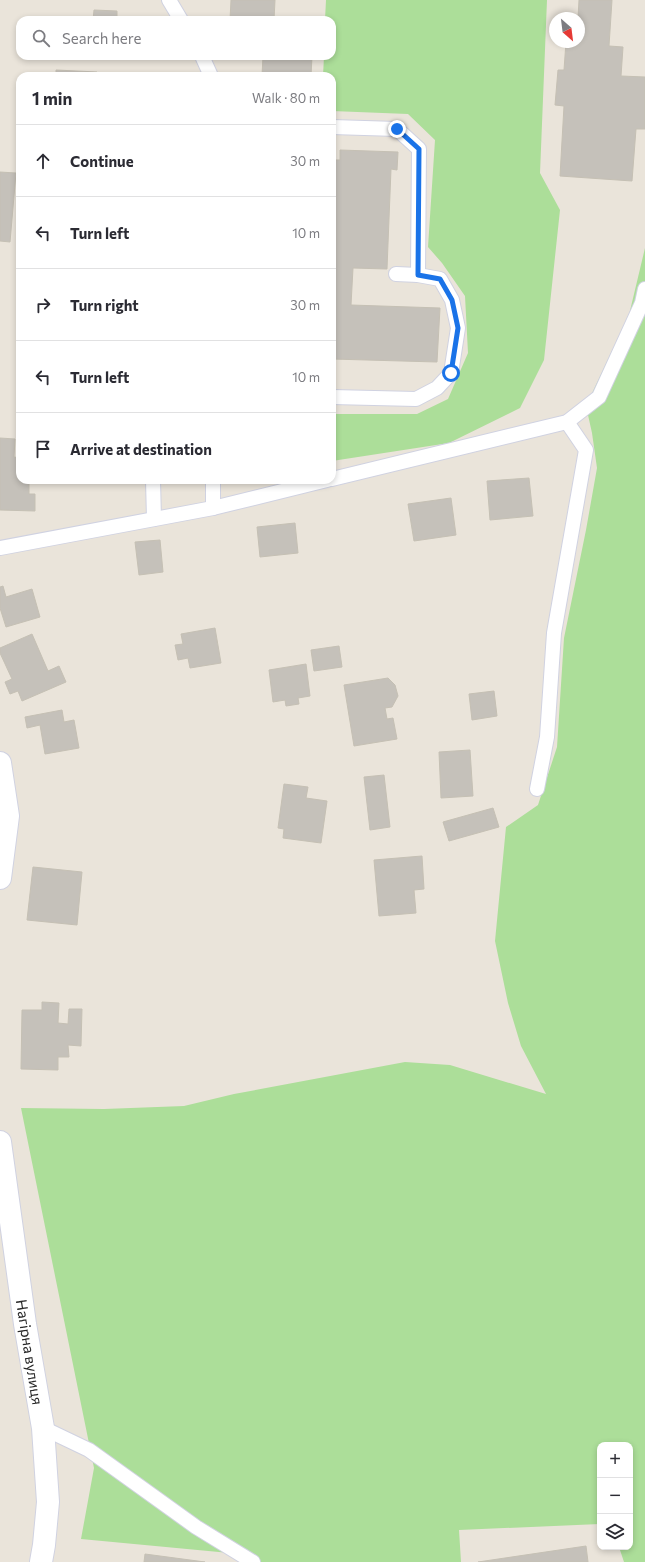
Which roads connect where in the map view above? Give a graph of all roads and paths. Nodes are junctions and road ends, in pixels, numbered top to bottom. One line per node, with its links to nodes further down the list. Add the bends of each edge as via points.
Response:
1 (169, 0): 2 (lane)
2 (179, 16)
3 (204, 60): 4 (lane)
4 (209, 72)
5 (336, 127): 7 (lane, via 397,129 419,149)
6 (396, 274): 7 (lane)
7 (418, 275): 9 (lane, via 440,279 452,300 458,328 451,373 437,388 416,399)
8 (645, 289): 10 (lane, via 642,303 599,397)
9 (336, 397)
10 (567, 422): 11 (lane); 19 (lane, via 586,450 554,633 547,737)
11 (336, 478)
12 (153, 484): 16 (lane)
13 (213, 484): 15 (lane)
14 (311, 484): 15 (lane)
15 (213, 508): 16 (lane)
16 (154, 519): 17 (lane)
17 (0, 548)
18 (0, 763): 20 (street, via 8,816)
19 (537, 789)
20 (0, 878)
21 (0, 1142): 22 (street, Нагірна вулиця, via 24,1324)
22 (43, 1428): 23 (street, Нагірна вулиця, via 48,1502); 24 (lane, via 89,1450 196,1527)
23 (41, 1562)
24 (253, 1562)

